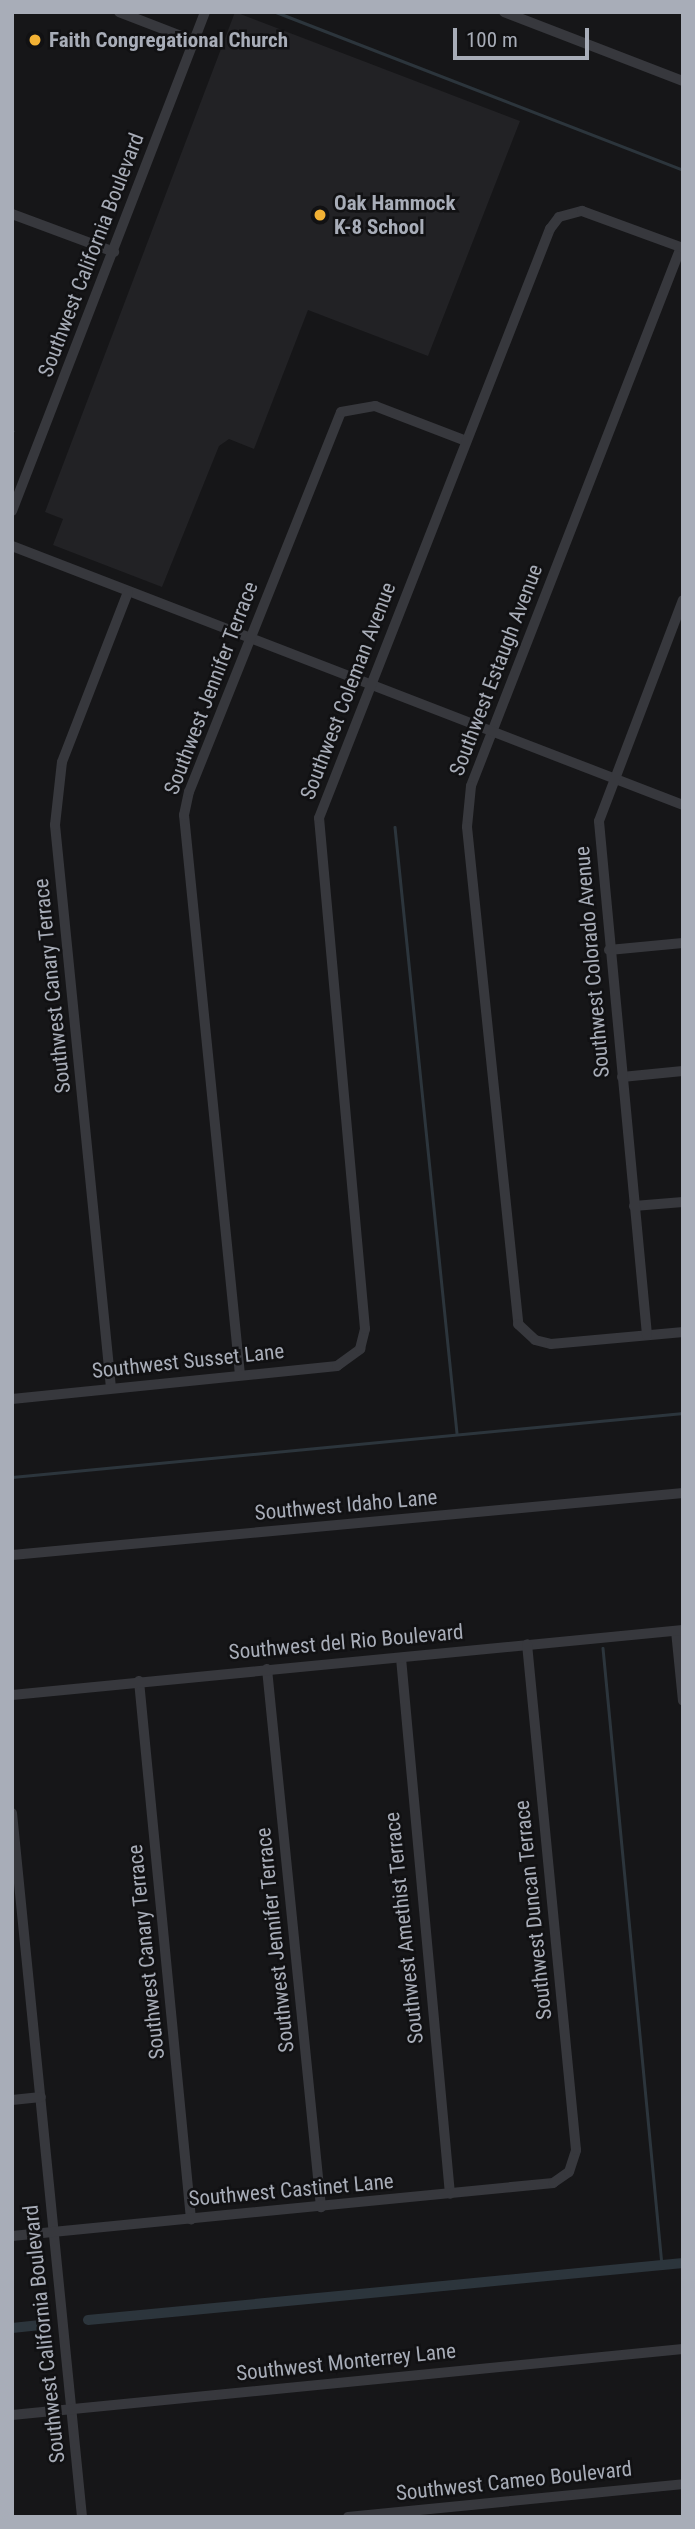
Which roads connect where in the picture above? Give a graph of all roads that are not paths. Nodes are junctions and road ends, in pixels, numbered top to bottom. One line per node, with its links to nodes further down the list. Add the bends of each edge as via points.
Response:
1 (119, 12): 4 (street)
2 (205, 12): 4 (street, Southwest California Boulevard)
3 (504, 12): 5 (street)
4 (194, 41): 8 (street, Southwest California Boulevard)
5 (683, 81)
6 (12, 214): 8 (street)
7 (682, 247): 9 (street, Southwest Coleman Avenue, via 582,211 559,217 546,237); 16 (street, Southwest Estaugh Avenue)
8 (114, 252): 10 (street, Southwest California Boulevard)
9 (466, 441): 14 (street, Southwest Jennifer Terrace, via 375,406 341,412); 15 (street, Southwest Coleman Avenue)
10 (12, 511)
11 (12, 546): 12 (street)
12 (128, 592): 14 (street); 29 (street, Southwest Canary Terrace, via 62,762 55,825)
13 (683, 600): 17 (street, Southwest Colorado Avenue)
14 (250, 639): 15 (street); 28 (street, Southwest Jennifer Terrace, via 184,815)
15 (370, 686): 16 (street); 27 (street, Southwest Coleman Avenue, via 319,818 317,840 365,1329)
16 (490, 735): 17 (street); 26 (street, Southwest Estaugh Avenue, via 471,786 467,827 514,1311 526,1335 551,1344)
17 (612, 782): 18 (street); 20 (street, Southwest Colorado Avenue, via 599,821)
18 (683, 805)
19 (683, 943): 20 (street)
20 (609, 950): 22 (street, Southwest Colorado Avenue)
21 (683, 1071): 22 (street)
22 (622, 1077): 24 (street, Southwest Colorado Avenue)
23 (683, 1202): 24 (street)
24 (634, 1206): 26 (street, Southwest Colorado Avenue)
25 (683, 1332): 26 (street)
26 (647, 1335)
27 (360, 1349): 28 (street, Southwest Susset Lane, via 337,1366)
28 (240, 1375): 29 (street, Southwest Susset Lane)
29 (111, 1388): 30 (street, Southwest Susset Lane)
30 (12, 1399)
31 (683, 1493): 32 (street, Southwest Idaho Lane)
32 (12, 1555)
33 (680, 1631): 34 (street, Southwest del Rio Boulevard); 39 (street)
34 (527, 1644): 35 (street, Southwest del Rio Boulevard); 46 (street, Southwest Duncan Terrace, via 576,2150)
35 (401, 1658): 36 (street, Southwest del Rio Boulevard); 47 (street, Southwest Amethist Terrace)
36 (267, 1669): 37 (street, Southwest del Rio Boulevard); 48 (street, Southwest Jennifer Terrace)
37 (139, 1681): 38 (street, Southwest del Rio Boulevard); 49 (street, Southwest Canary Terrace)
38 (12, 1695)
39 (683, 1700)
40 (12, 1813): 41 (street, Southwest California Boulevard)
41 (14, 1845): 42 (street, Southwest California Boulevard)
42 (25, 1975): 43 (street); 44 (street, Southwest California Boulevard)
43 (12, 1976)
44 (41, 2097): 45 (street); 50 (street, Southwest California Boulevard)
45 (12, 2100)
46 (569, 2172): 47 (street, Southwest Castinet Lane, via 553,2183)
47 (450, 2194): 48 (street, Southwest Castinet Lane)
48 (321, 2207): 49 (street, Southwest Castinet Lane)
49 (191, 2219): 50 (street, Southwest Castinet Lane)
50 (53, 2232): 51 (street, Southwest Castinet Lane); 53 (street, Southwest California Boulevard)
51 (12, 2236)
52 (683, 2349): 53 (street, Southwest Monterrey Lane)
53 (71, 2409): 54 (street, Southwest Monterrey Lane); 56 (street, Southwest California Boulevard)
54 (12, 2414)
55 (683, 2484): 57 (street, Southwest Cameo Boulevard)
56 (82, 2517)
57 (348, 2517)

